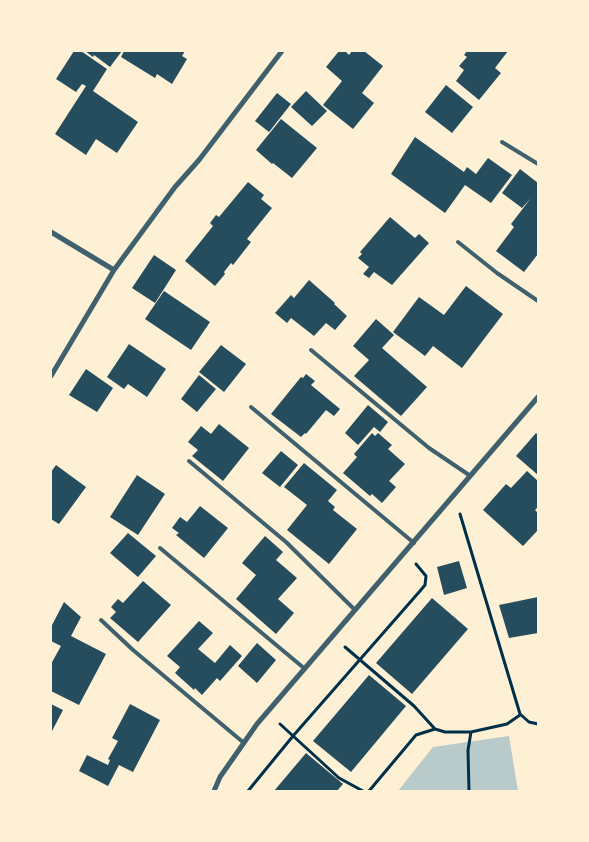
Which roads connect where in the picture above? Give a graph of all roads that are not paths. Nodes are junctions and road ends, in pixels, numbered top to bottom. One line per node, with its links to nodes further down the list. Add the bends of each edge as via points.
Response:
1 (282, 51): 6 (street)
2 (502, 142): 3 (lane)
3 (538, 164)
4 (51, 232): 6 (street)
5 (458, 242): 7 (lane)
6 (114, 270): 9 (street)
7 (538, 301)
8 (311, 350): 13 (lane, via 429,448)
9 (51, 376)
10 (538, 397): 13 (street)
11 (252, 407): 14 (lane)
12 (189, 461): 16 (lane, via 286,542)
13 (469, 475): 14 (street)
14 (414, 543): 16 (street)
15 (160, 548): 18 (lane)
16 (355, 610): 18 (street)
17 (101, 620): 19 (lane)
18 (305, 669): 19 (street, via 267,711)
19 (244, 744): 20 (street)
20 (214, 791)

